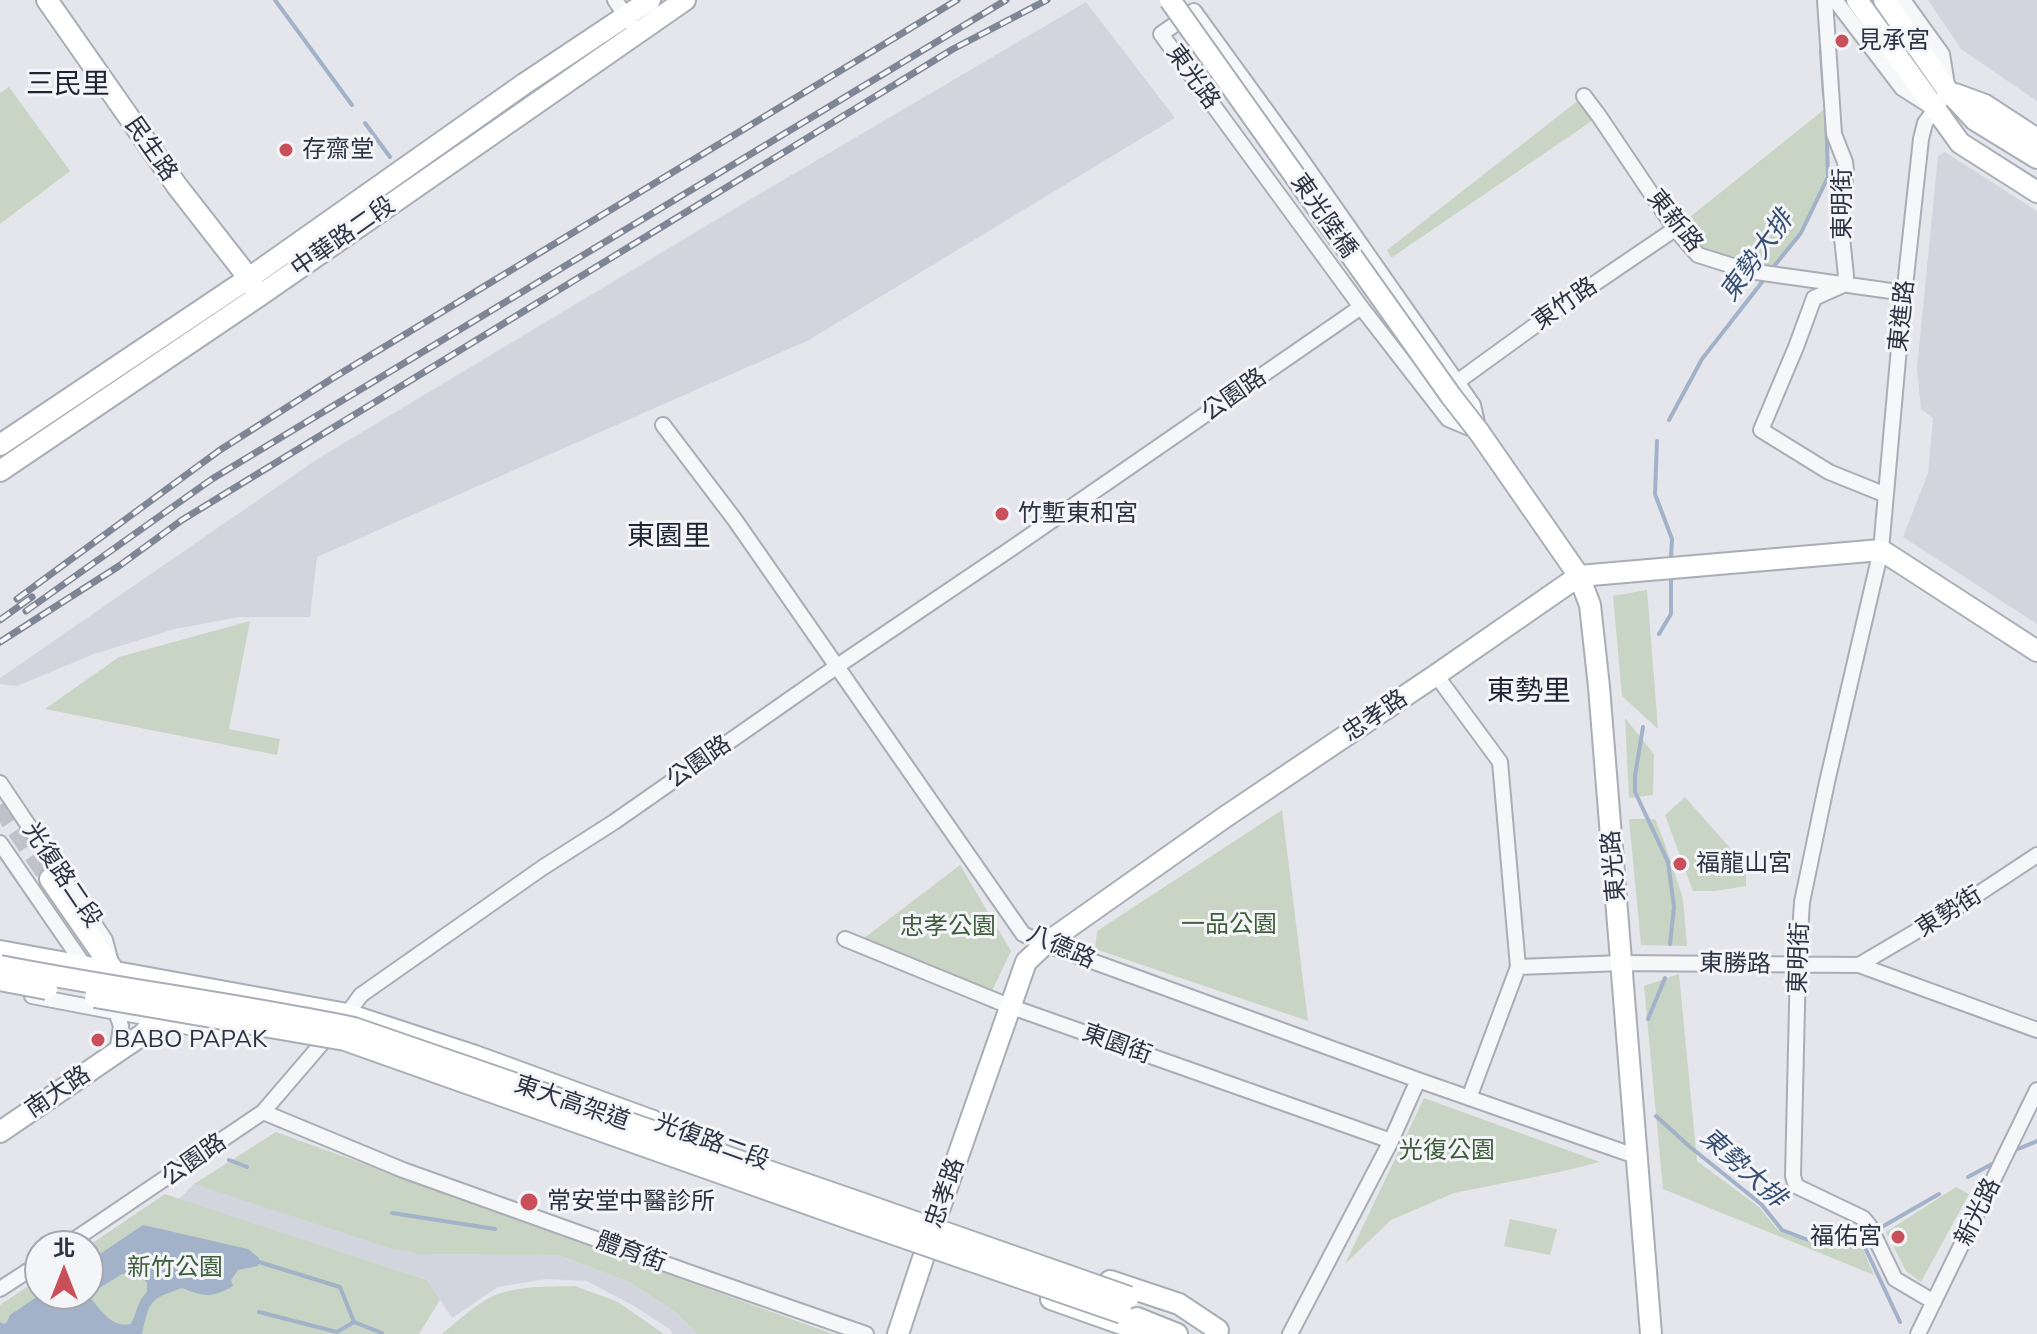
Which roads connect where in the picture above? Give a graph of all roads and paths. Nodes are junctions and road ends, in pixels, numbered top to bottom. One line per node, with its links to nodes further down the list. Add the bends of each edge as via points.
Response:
1 (47, 0): 22 (main road, 民生路)
2 (650, 0): 10 (main road, 中華路二段)
3 (685, 0): 10 (main road, 中華路二段)
4 (1170, 0): 27 (main road, 東光陸橋, bridge)
5 (1825, 0): 21 (street, 東明街, via 1834,134 1846,170 1840,218 1847,269)
6 (1835, 0): 13 (street, via 1902,88)
7 (1857, 0): 13 (main road)
8 (1884, 0): 11 (main road)
9 (1903, 0): 11 (street, via 1942,54)
10 (626, 16): 22 (main road, 中華路二段)
11 (1948, 91): 13 (street, 東進路); 14 (main road, via 1985,105); 15 (main road, via 1975,120)
12 (1584, 96): 20 (street, 東新路)
13 (1934, 109): 16 (main road); 18 (main road, via 1960,143); 23 (street, 東進路, via 1921,139)
14 (2037, 139)
15 (2037, 158)
16 (2037, 176)
17 (1315, 179): 19 (street); 19 (street, 東光路, via 1194,11 1161,34); 25 (street, 東光路)
18 (2037, 192)
19 (1283, 202): 24 (street, 東光路)
20 (1675, 229): 21 (street, 東新路, via 1698,255 1749,271); 25 (street, 東竹路)
21 (1843, 285): 23 (street, 東新路); 30 (street, via 1814,298 1761,430 1829,472)
22 (254, 287): 28 (main road, 中華路二段); 29 (main road, 中華路二段)
23 (1905, 293): 30 (street, 東進路)
24 (1361, 307): 27 (street, 東光路, via 1448,419); 34 (street, 公園路)
25 (1457, 382): 27 (street, 東光路, via 1473,405)
26 (663, 425): 34 (street, 八德路)
27 (1479, 432): 32 (main road, 東光路)
28 (0, 445)
29 (0, 471)
30 (1886, 495): 31 (street, 東進路)
31 (1881, 550): 32 (main road, 忠孝路); 33 (main road); 45 (street, 東明街, via 1802,902)
32 (1579, 576): 35 (main road, 忠孝路); 44 (main road, 東光路, via 1590,605)
33 (2037, 651)
34 (836, 667): 42 (street, 八德路, via 1023,934); 57 (street, 公園路, via 361,995)
35 (1436, 675): 42 (main road, 忠孝路); 49 (street, via 1500,762)
36 (0, 783): 50 (street, 光復路二段, via 105,940)
37 (0, 843): 48 (street, 光復路二段)
38 (2037, 855): 46 (street, 東勢街)
39 (50, 879): 50 (main road, 光復路二段)
40 (845, 939): 55 (street, 東園街)
41 (0, 944): 48 (street, via 73,958)
42 (1045, 944): 55 (main road, 忠孝路, via 1026,962); 62 (street, 八德路)
43 (0, 951): 48 (main road)
44 (1622, 963): 45 (street, 東勝路); 49 (street, 東勝路); 69 (main road, 東光路)
45 (1798, 964): 46 (street, 東勝路); 75 (street, 東明街, via 1796,1186 1863,1218 1895,1279)
46 (1859, 965): 59 (street, 東勝路)
47 (0, 966): 76 (main road, 東大高架道, bridge, via 354,1028 861,1203)
48 (84, 966): 50 (main road, 光復路二段); 54 (street, via 92,982 90,994); 56 (street, 光復路二段)
49 (1518, 967): 65 (street)
50 (113, 971): 52 (main road, 光復路二段); 58 (main road)
51 (0, 980): 63 (main road, 東大高架道, bridge, via 345,1040)
52 (195, 986): 57 (main road, 光復路二段); 58 (main road)
53 (0, 990): 54 (street)
54 (75, 1004): 56 (street)
55 (1009, 1006): 68 (street, 東園街); 70 (main road, 忠孝路)
56 (116, 1012): 58 (street, 光復路二段); 61 (street, 南大路, via 121,1026)
57 (347, 1014): 60 (street, 公園路); 70 (main road, 光復路二段)
58 (157, 1019): 60 (main road, 光復路二段); 61 (main road, 南大路)
59 (2037, 1030)
60 (321, 1044): 66 (street, 公園路); 72 (main road, 光復路二段)
61 (117, 1053): 67 (main road, 南大路)
62 (1418, 1080): 65 (street, 八德路); 68 (street)
63 (465, 1083): 72 (main road, via 489,1081 859,1213); 76 (main road, 東大高架道, bridge, via 856,1221)
64 (2037, 1090): 75 (street, 新光路)
65 (1469, 1098): 69 (street, 八德路)
66 (263, 1112): 71 (street, 公園路); 78 (street, 體育街, via 403,1170)
67 (0, 1132)
68 (1391, 1141): 82 (street)
69 (1638, 1157): 83 (main road, 東光路)
70 (935, 1221): 72 (main road, 忠孝路); 77 (main road, 光復路二段, via 1179,1304)
71 (89, 1230)
72 (925, 1254): 79 (main road, 忠孝路); 80 (main road, 光復路二段)
73 (24, 1273): 74 (street)
74 (0, 1289)
75 (1934, 1302): 84 (street, 新光路)
76 (1126, 1305): 77 (main road, 光復路二段); 81 (main road)
77 (1224, 1332)
78 (866, 1334)
79 (898, 1334)
80 (1150, 1334)
81 (1177, 1334)
82 (1290, 1334)
83 (1651, 1334)
84 (1918, 1334)

